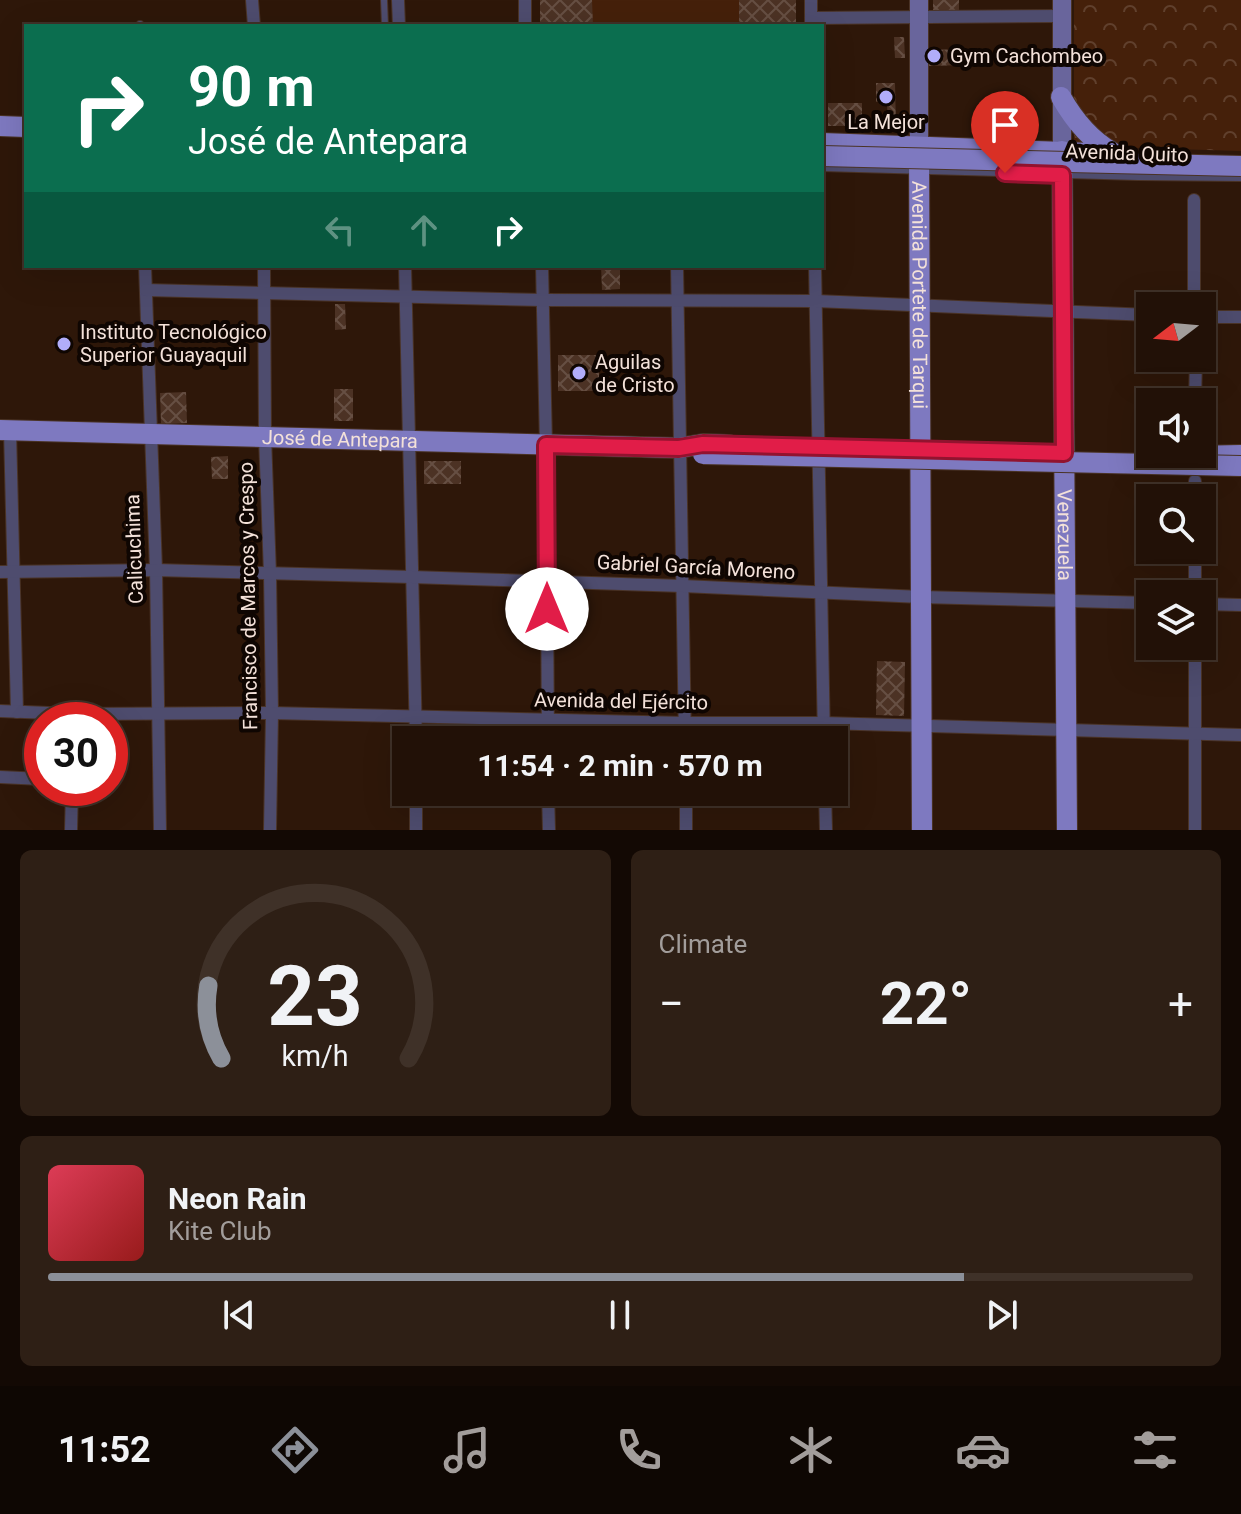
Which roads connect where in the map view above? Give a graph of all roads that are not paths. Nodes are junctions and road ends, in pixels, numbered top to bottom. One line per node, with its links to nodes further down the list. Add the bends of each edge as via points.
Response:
1 (252, 0): 9 (street)
2 (384, 0): 10 (lane)
3 (398, 0): 11 (street)
4 (525, 0): 12 (street)
5 (811, 0): 8 (street)
6 (1062, 8): 7 (street); 13 (street, Venezuela)
7 (919, 9): 8 (street); 17 (street, Avenida Portete de Tarqui)
8 (811, 22)
9 (254, 24)
10 (385, 24)
11 (399, 24)
12 (525, 24)
13 (1061, 97): 18 (street, Venezuela); 19 (main road, via 1086,133)
14 (0, 126): 15 (main road)
15 (24, 127)
16 (824, 143): 17 (main road, Avenida Quito)
17 (919, 147): 18 (main road, Avenida Quito); 24 (main road, Avenida Portete de Tarqui)
18 (1062, 151): 19 (main road, Avenida Quito); 25 (main road, Venezuela)
19 (1116, 154): 21 (main road, Avenida Quito)
20 (824, 156): 22 (main road, Avenida Quito, bridge)
21 (1241, 156)
22 (1241, 166)
23 (824, 168): 24 (lane, Avenida Quito)
24 (919, 171): 25 (lane, Avenida Quito); 41 (main road, Avenida Portete de Tarqui)
25 (1062, 175): 26 (lane, Avenida Quito); 42 (main road, Venezuela)
26 (1241, 178)
27 (1194, 200): 35 (street)
28 (145, 268): 34 (street, Calicuchima)
29 (264, 268): 36 (street, Francisco de Marcos y Crespo)
30 (405, 268): 37 (street)
31 (542, 268): 38 (street)
32 (677, 268): 39 (street)
33 (815, 268): 40 (street)
34 (146, 290): 36 (street); 47 (street, Calicuchima)
35 (1194, 292)
36 (264, 293): 37 (street); 48 (street, Francisco de Marcos y Crespo)
37 (406, 296): 38 (street); 49 (street)
38 (542, 300): 39 (street); 50 (street)
39 (677, 301): 40 (street); 52 (street)
40 (816, 301): 41 (street); 51 (street)
41 (919, 306): 42 (street); 53 (main road, Avenida Portete de Tarqui)
42 (1064, 312): 43 (street); 54 (main road, Venezuela)
43 (1136, 315)
44 (1216, 317): 45 (street)
45 (1241, 317)
46 (5, 431): 47 (main road, José de Antepara); 60 (street)
47 (150, 435): 48 (main road, José de Antepara); 59 (street, Calicuchima)
48 (265, 437): 49 (main road, José de Antepara); 61 (street, Francisco de Marcos y Crespo)
49 (409, 441): 50 (main road, José de Antepara); 62 (street)
50 (546, 445): 52 (main road, José de Antepara); 63 (street)
51 (818, 447): 52 (main road, José de Antepara); 53 (main road, José de Antepara); 65 (street)
52 (679, 448): 58 (main road, José de Antepara, bridge, via 703,454); 64 (street)
53 (919, 449): 54 (main road, José de Antepara); 66 (main road, Avenida Portete de Tarqui)
54 (1064, 453): 55 (main road, José de Antepara); 67 (main road, Venezuela)
55 (1136, 454)
56 (1216, 455): 57 (main road, José de Antepara)
57 (1241, 455)
58 (1241, 466)
59 (156, 570): 60 (street, Gabriel García Moreno); 61 (street, Gabriel García Moreno); 74 (street, Calicuchima)
60 (6, 572): 73 (street)
61 (270, 574): 62 (street, Gabriel García Moreno); 76 (street, Francisco de Marcos y Crespo)
62 (412, 577): 63 (street, Gabriel García Moreno); 78 (street)
63 (547, 581): 64 (street, Gabriel García Moreno); 79 (street)
64 (683, 586): 65 (street, Gabriel García Moreno); 80 (street)
65 (821, 593): 66 (street, Gabriel García Moreno); 81 (street)
66 (921, 597): 67 (street, Gabriel García Moreno); 82 (main road, Avenida Portete de Tarqui)
67 (1065, 601): 68 (street, Gabriel García Moreno); 85 (main road, Venezuela)
68 (1136, 603)
69 (1216, 604): 70 (street)
70 (1241, 605)
71 (1195, 660): 86 (street)
72 (0, 711): 73 (street, Avenida del Ejército)
73 (17, 712): 75 (street, Avenida del Ejército)
74 (158, 712): 76 (street, Avenida del Ejército); 77 (street, Avenida del Ejército); 96 (street, Calicuchima)
75 (24, 713)
76 (272, 713): 78 (street, Avenida del Ejército); 97 (street, Francisco de Marcos y Crespo)
77 (128, 714)
78 (416, 716): 79 (street, Avenida del Ejército); 83 (street)
79 (548, 720): 80 (street, Avenida del Ejército); 84 (street)
80 (685, 723): 81 (street, Avenida del Ejército)
81 (824, 723): 82 (street, Avenida del Ejército)
82 (921, 725): 85 (street, Avenida del Ejército); 102 (main road, Avenida Portete de Tarqui)
83 (416, 726)
84 (548, 726)
85 (1066, 729): 86 (street, Avenida del Ejército); 103 (main road, Venezuela)
86 (1195, 732): 87 (street, Avenida del Ejército); 104 (street)
87 (1241, 735)
88 (0, 777): 89 (street)
89 (24, 778)
90 (72, 806): 95 (street)
91 (416, 806): 98 (street)
92 (548, 806): 99 (street)
93 (686, 806): 100 (street)
94 (825, 806): 101 (street)
95 (71, 830)
96 (160, 830)
97 (270, 830)
98 (416, 830)
99 (549, 830)
100 (686, 830)
101 (826, 830)
102 (922, 830)
103 (1067, 830)
104 (1195, 830)

